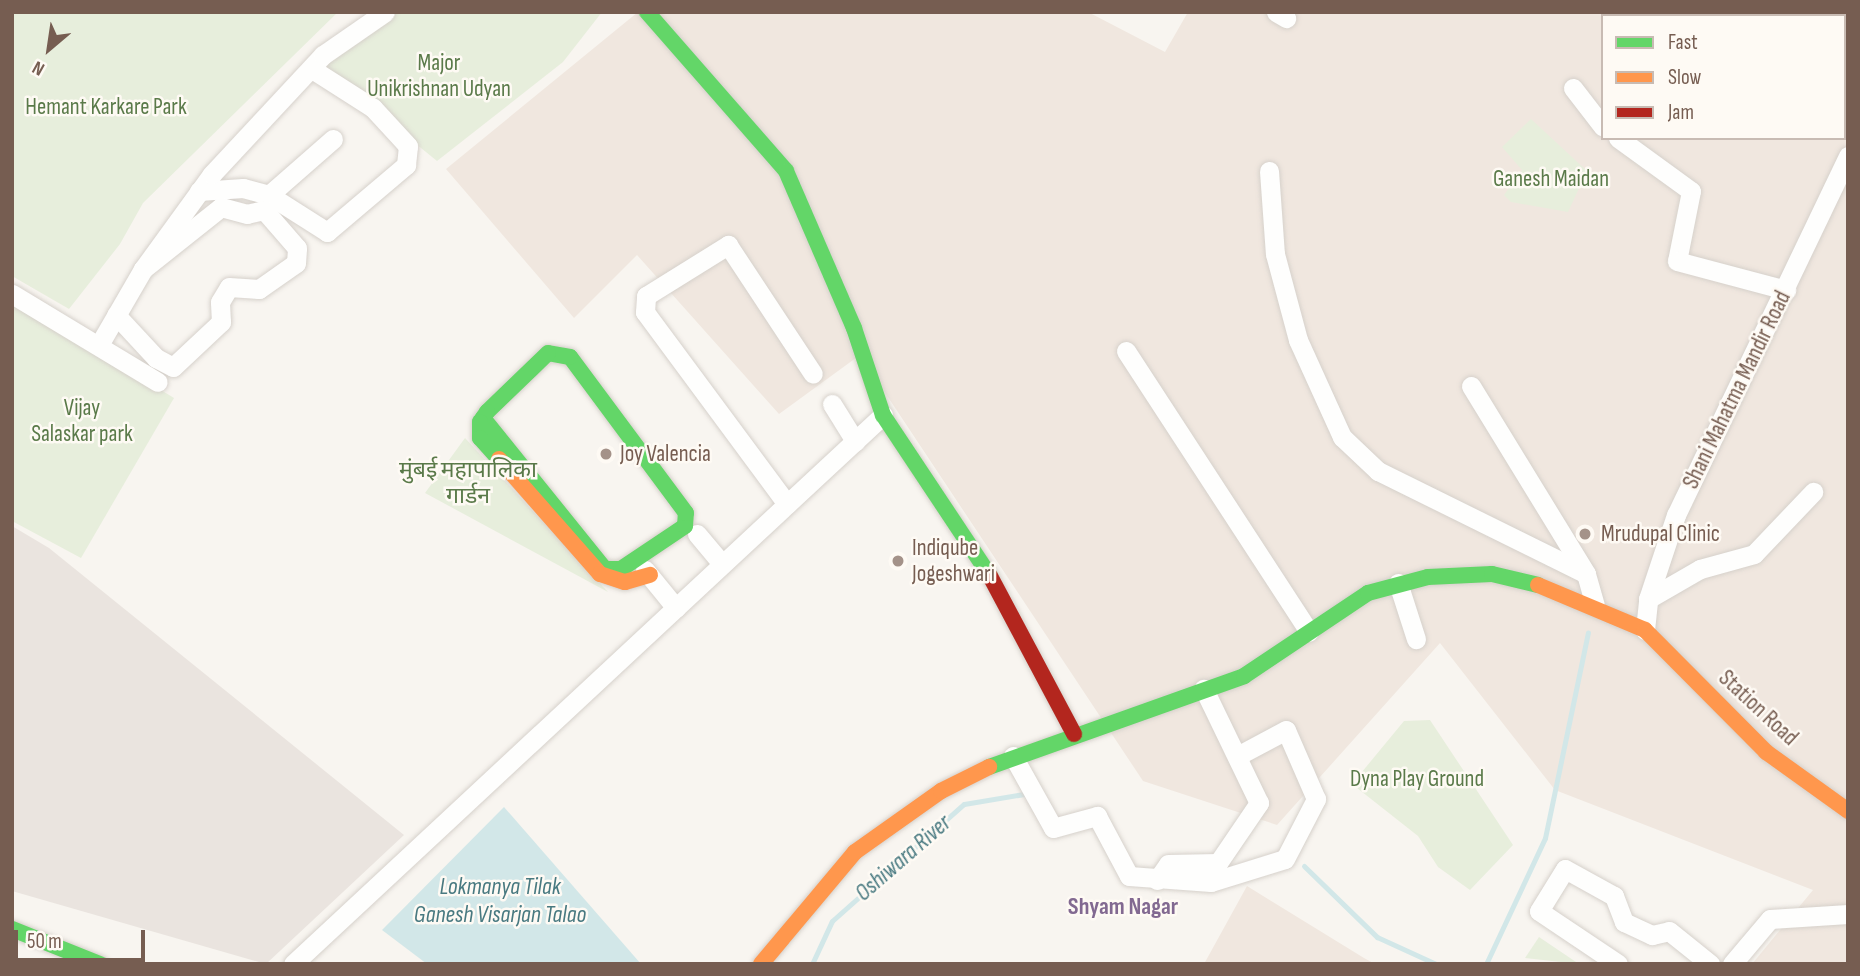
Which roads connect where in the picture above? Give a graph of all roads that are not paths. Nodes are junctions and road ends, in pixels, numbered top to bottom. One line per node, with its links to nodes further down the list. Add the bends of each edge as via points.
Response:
1 (385, 12): 3 (street)
2 (647, 12): 22 (street, via 786,171 854,328)
3 (312, 69): 10 (street); 11 (street, via 373,108 408,146 406,165 327,232 310,227)
4 (1573, 88): 5 (street)
5 (1601, 124)
6 (333, 139): 11 (street)
7 (1621, 140): 13 (street, via 1691,191 1677,261)
8 (1848, 156): 13 (street, Shani Mahatma Mandir Road)
9 (1269, 171): 30 (street, via 1275,254 1297,340 1342,436 1378,471)
10 (199, 191): 11 (street, via 243,188); 12 (street)
11 (270, 195)
12 (143, 268): 15 (street); 15 (street, via 222,207 247,214 264,210 297,248 296,263 259,289 229,287 220,302 221,322 173,367 156,358)
13 (1786, 290): 32 (street, Shani Mahatma Mandir Road, via 1676,515)
14 (12, 294): 16 (street)
15 (116, 315): 16 (street)
16 (99, 345): 19 (street)
17 (1126, 351): 36 (street)
18 (813, 374): 26 (street, via 729,245 646,296 645,312)
19 (158, 382)
20 (1471, 386): 30 (street)
21 (832, 404): 24 (street)
22 (883, 415): 24 (street); 39 (street, via 980,558)
23 (483, 418): 23 (street, via 548,354 564,353 686,513 685,526 621,569 605,569); 29 (street, via 478,428 485,445 600,574 625,582)
24 (855, 441): 26 (street)
25 (1813, 492): 32 (street, via 1754,554 1700,569)
26 (787, 504): 28 (street)
27 (697, 534): 28 (street)
28 (722, 564): 34 (street)
29 (647, 573): 34 (street)
30 (1586, 574): 33 (street)
31 (1398, 583): 33 (street, Station Road, via 1492,574); 36 (street, Station Road, via 1368,593); 37 (street)
32 (1648, 598): 35 (street, Shani Mahatma Mandir Road)
33 (1595, 605): 35 (street, Station Road)
34 (676, 608): 47 (street)
35 (1645, 630): 42 (street, Station Road, via 1766,752)
36 (1309, 632): 38 (street, Station Road, via 1244,676)
37 (1416, 639)
38 (1204, 690): 39 (street, Station Road); 40 (street)
39 (1074, 734): 41 (street, Station Road)
40 (1237, 755): 43 (street, via 1259,800 1256,811 1218,863 1168,864); 43 (street, via 1283,729 1290,733 1316,799 1295,848 1285,859 1220,881)
41 (1013, 756): 43 (street, via 1047,824 1060,828 1101,818 1129,876); 48 (street, Station Road, via 940,791 855,852)
42 (1848, 811)
43 (1157, 880)
44 (1848, 914): 51 (street, via 1770,919)
45 (12, 929): 46 (street)
46 (100, 964)
47 (293, 964)
48 (761, 964)
49 (1618, 964): 50 (street, via 1539,911 1565,869 1614,896 1624,922 1652,934 1669,931)
50 (1710, 964)
51 (1732, 964)

